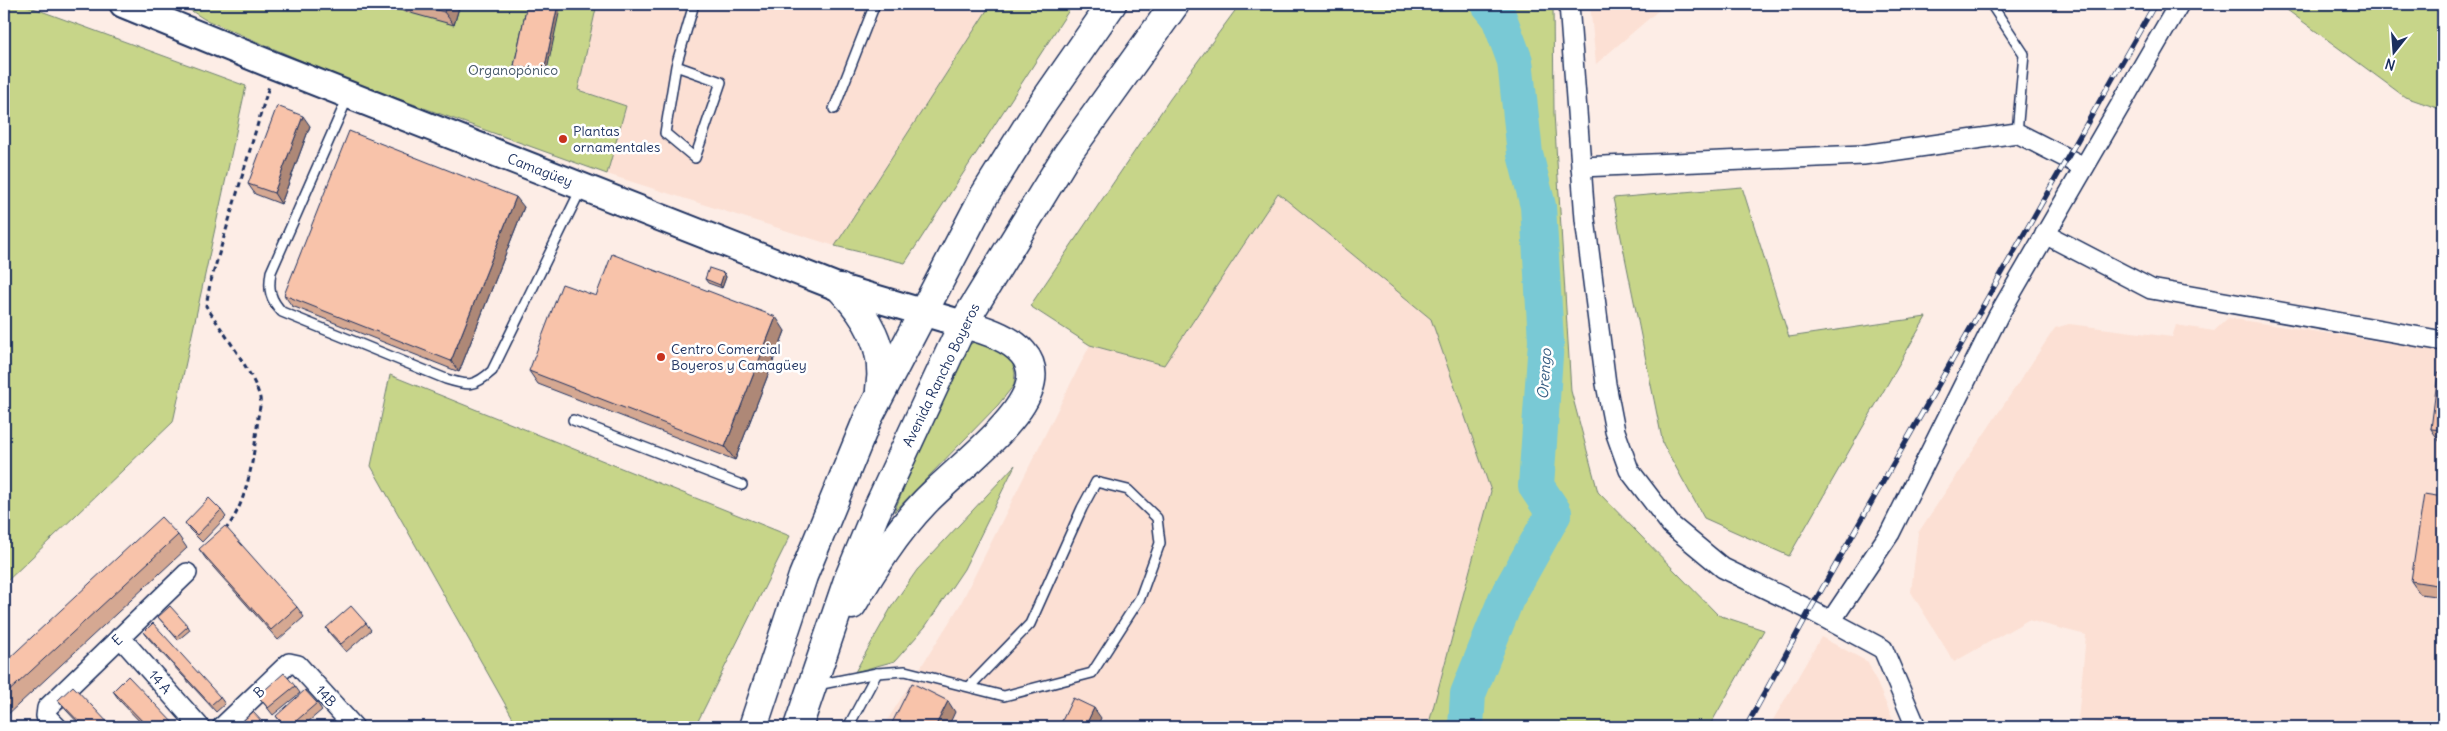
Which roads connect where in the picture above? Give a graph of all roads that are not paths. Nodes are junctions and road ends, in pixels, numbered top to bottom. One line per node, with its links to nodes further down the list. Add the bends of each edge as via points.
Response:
1 (123, 4): 10 (main road, Camagüey)
2 (694, 4): 9 (lane)
3 (875, 4): 11 (lane)
4 (1112, 4): 18 (highway, via 1034,116 984,196)
5 (1176, 4): 19 (highway, Avenida Rancho Boyeros, via 1066,156)
6 (1569, 4): 13 (street)
7 (1991, 4): 12 (lane, via 2024,54)
8 (2179, 4): 14 (street)
9 (676, 66): 9 (lane, via 721,82 694,158 665,133)
10 (349, 95): 15 (main road, Camagüey); 15 (lane, via 271,272 268,290 282,312 446,380 465,385 480,382 492,371)
11 (834, 109)
12 (2017, 133): 13 (street, via 1863,155); 14 (street)
13 (1581, 167): 25 (street, via 1606,384 1615,431 1629,470 1671,525 1723,568)
14 (2084, 167): 16 (street)
15 (582, 187): 17 (main road, Camagüey)
16 (2045, 234): 20 (street, via 2152,289); 25 (street, via 1998,316 1890,533)
17 (840, 288): 18 (main road, Camagüey); 21 (highway, via 861,311 879,350 882,379)
18 (922, 313): 19 (main road, Camagüey); 21 (highway)
19 (963, 324): 29 (highway, Avenida Rancho Boyeros, via 875,514); 29 (highway, via 999,334 1022,349 1032,370 1029,391 1014,417 925,502 899,532 861,588)
20 (2443, 341)
21 (868, 418): 35 (highway, via 803,576)
22 (573, 420): 23 (lane)
23 (742, 485)
24 (187, 573): 26 (street, E)
25 (1831, 621): 38 (street, via 1883,649)
26 (120, 637): 31 (street, E, via 47,708 46,716); 32 (street, 14 A)
27 (298, 665): 33 (street, B, via 289,663); 34 (street, 14B)
28 (877, 673): 29 (lane); 30 (lane, via 905,671); 37 (lane)
29 (810, 686): 36 (highway, Avenida Rancho Boyeros)
30 (970, 686): 30 (lane, via 1030,624 1096,482 1128,490 1158,518 1160,544 1140,598 1092,673 1004,696)
31 (57, 727)
32 (200, 727)
33 (222, 727)
34 (354, 727)
35 (752, 727)
36 (798, 727)
37 (848, 727)
38 (1916, 727)

